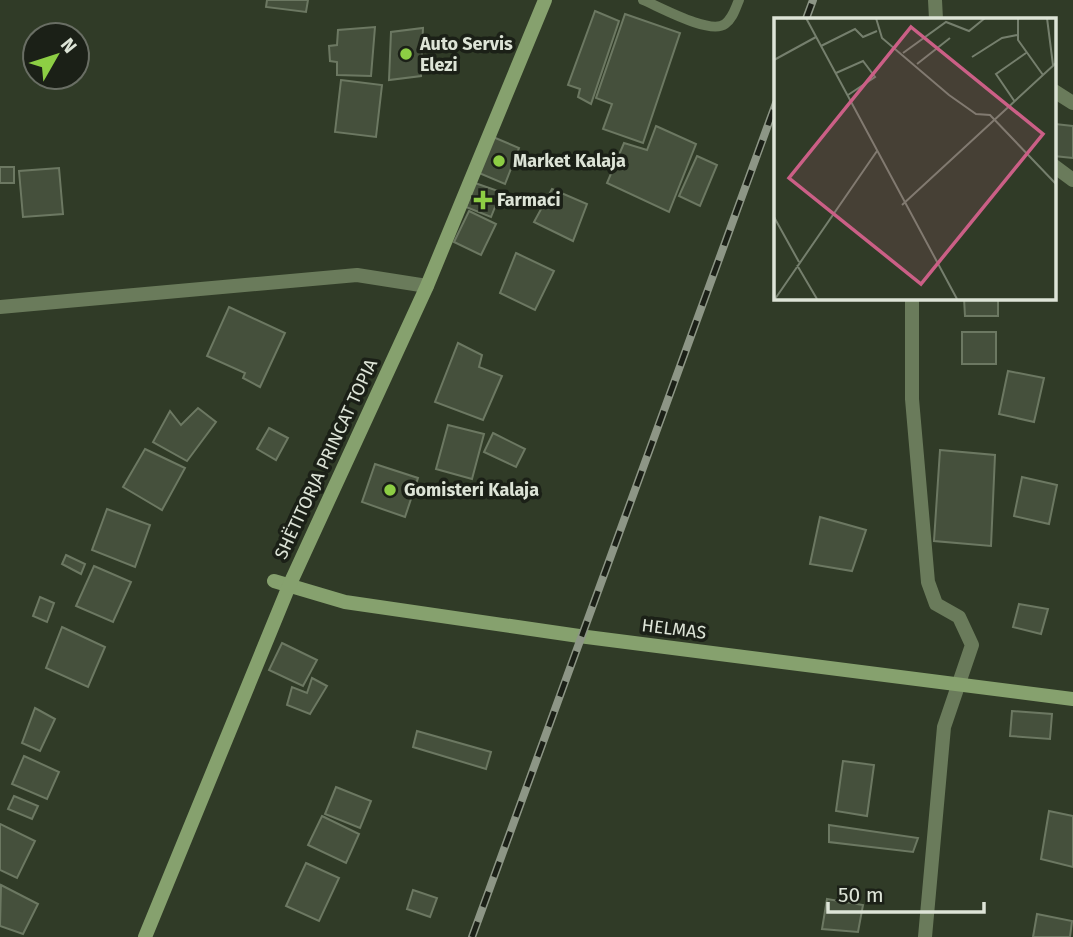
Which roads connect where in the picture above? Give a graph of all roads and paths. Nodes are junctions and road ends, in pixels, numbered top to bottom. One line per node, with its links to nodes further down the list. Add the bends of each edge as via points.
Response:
1 (545, 0): 10 (main road, SHËTITORJA PRINCAT TOPIA)
2 (643, 0): 3 (lane, via 710,28 724,26)
3 (739, 0)
4 (934, 0): 5 (street)
5 (936, 18)
6 (1056, 92): 7 (street)
7 (1073, 103)
8 (1056, 167): 9 (street)
9 (1073, 180)
10 (427, 286): 12 (street, via 356,275); 14 (main road, SHËTITORJA PRINCAT TOPIA)
11 (912, 299): 15 (street, via 912,399 928,582 936,604 959,617 967,629 972,645)
12 (0, 307)
13 (274, 581): 14 (main road, HELMAS)
14 (289, 586): 15 (main road, HELMAS, via 345,602 579,636); 17 (main road, SHËTITORJA PRINCAT TOPIA)
15 (961, 683): 16 (main road, HELMAS); 18 (street, via 944,727)
16 (1073, 699)
17 (145, 937)
18 (925, 937)

